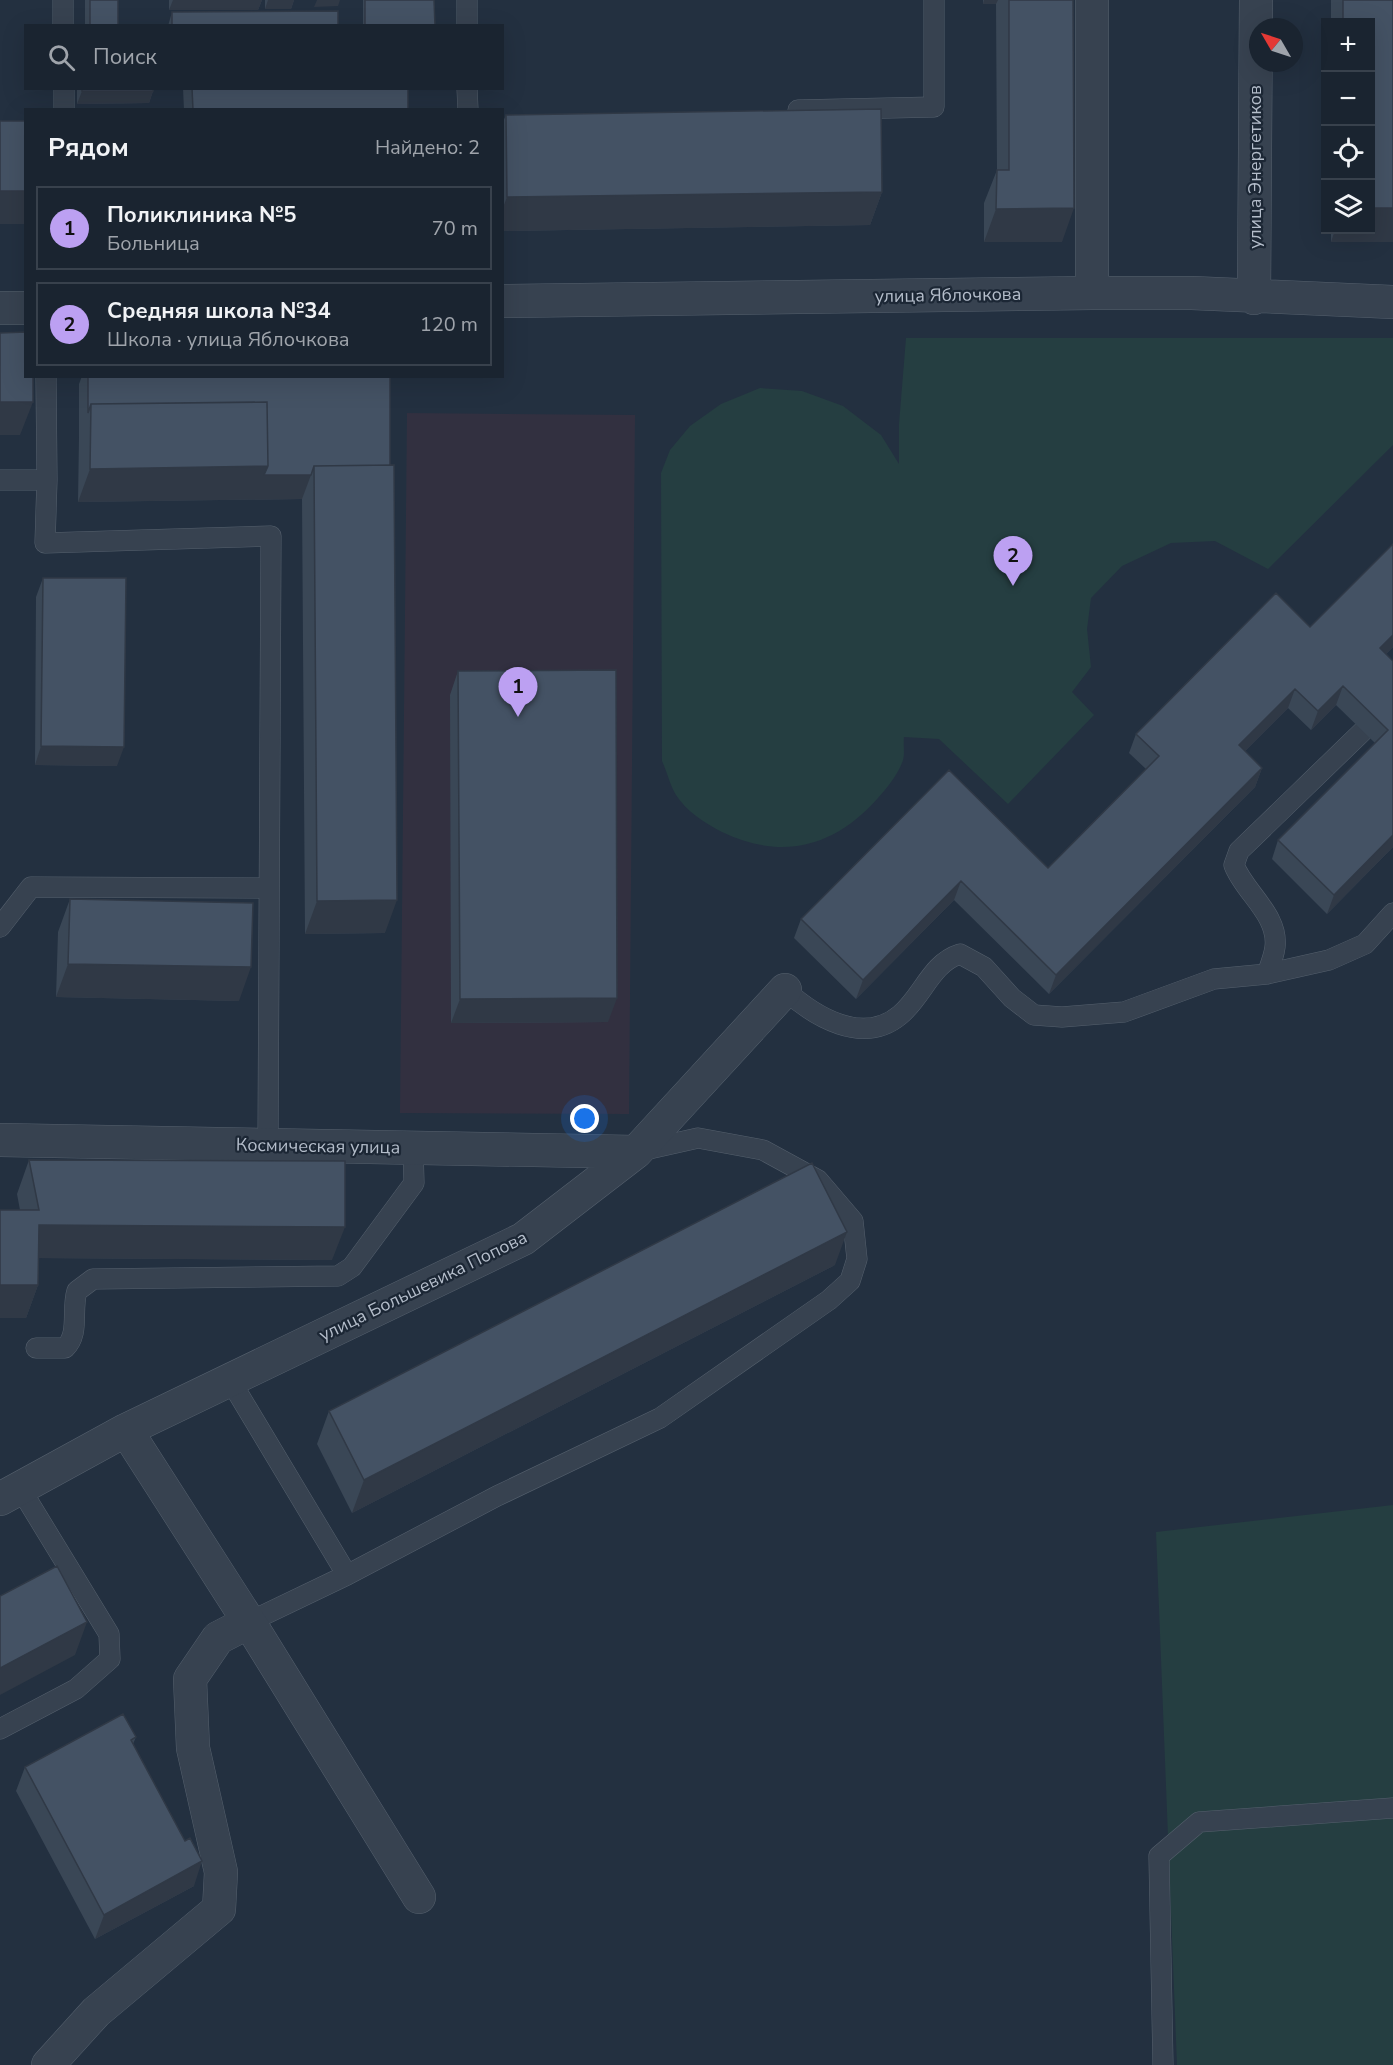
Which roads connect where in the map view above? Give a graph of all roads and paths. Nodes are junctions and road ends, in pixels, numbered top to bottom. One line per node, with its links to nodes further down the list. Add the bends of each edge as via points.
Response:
1 (63, 0): 6 (lane)
2 (467, 0): 7 (lane)
3 (934, 0): 12 (lane, via 934,107)
4 (1092, 0): 13 (street)
5 (1256, 0): 14 (street, улица Энергетиков)
6 (63, 24)
7 (467, 24)
8 (64, 90): 10 (lane)
9 (467, 90): 11 (lane)
10 (64, 108)
11 (468, 108)
12 (778, 111)
13 (1092, 292): 14 (street, улица Яблочкова); 15 (street, улица Яблочкова)
14 (1254, 298): 16 (street, улица Яблочкова)
15 (504, 301)
16 (1393, 302)
17 (0, 308): 18 (street)
18 (24, 308)
19 (46, 378): 21 (lane)
20 (0, 480): 21 (lane)
21 (47, 480): 23 (lane, via 45,543 271,536)
22 (1363, 731): 26 (lane, via 1239,851 1234,865 1238,876 1267,914 1276,945)
23 (269, 888): 25 (lane, via 31,887); 29 (lane)
24 (1393, 913): 26 (lane, via 1365,944 1329,960)
25 (0, 927)
26 (1267, 974): 27 (lane, via 1214,979 1124,1012 1053,1017 1034,1015 984,967 960,954 946,959 900,1015 874,1029 833,1024 805,1008)
27 (785, 990): 31 (street, улица Большевика Попова)
28 (0, 1140): 29 (street, Космическая улица)
29 (268, 1145): 30 (street, Космическая улица)
30 (413, 1148): 31 (street, Космическая улица); 32 (lane, via 414,1183 352,1267 338,1276 93,1279 77,1291 70,1343 64,1348)
31 (636, 1152): 33 (street, улица Большевика Попова, via 523,1239); 36 (lane, via 698,1138 763,1150 818,1180 852,1221 858,1259 850,1281 829,1300 660,1418 497,1496)
32 (36, 1348)
33 (230, 1380): 34 (street, улица Большевика Попова); 36 (lane)
34 (126, 1430): 35 (street, улица Большевика Попова); 37 (street)
35 (10, 1493): 38 (lane, via 109,1634 110,1659 76,1689)
36 (347, 1575): 37 (lane)
37 (249, 1622): 40 (street); 41 (street, via 218,1638 190,1679 193,1748 221,1872 219,1909 96,2012)
38 (0, 1729)
39 (1393, 1808): 42 (lane, via 1199,1822 1159,1856)
40 (419, 1897)
41 (48, 2065)
42 (1163, 2065)

